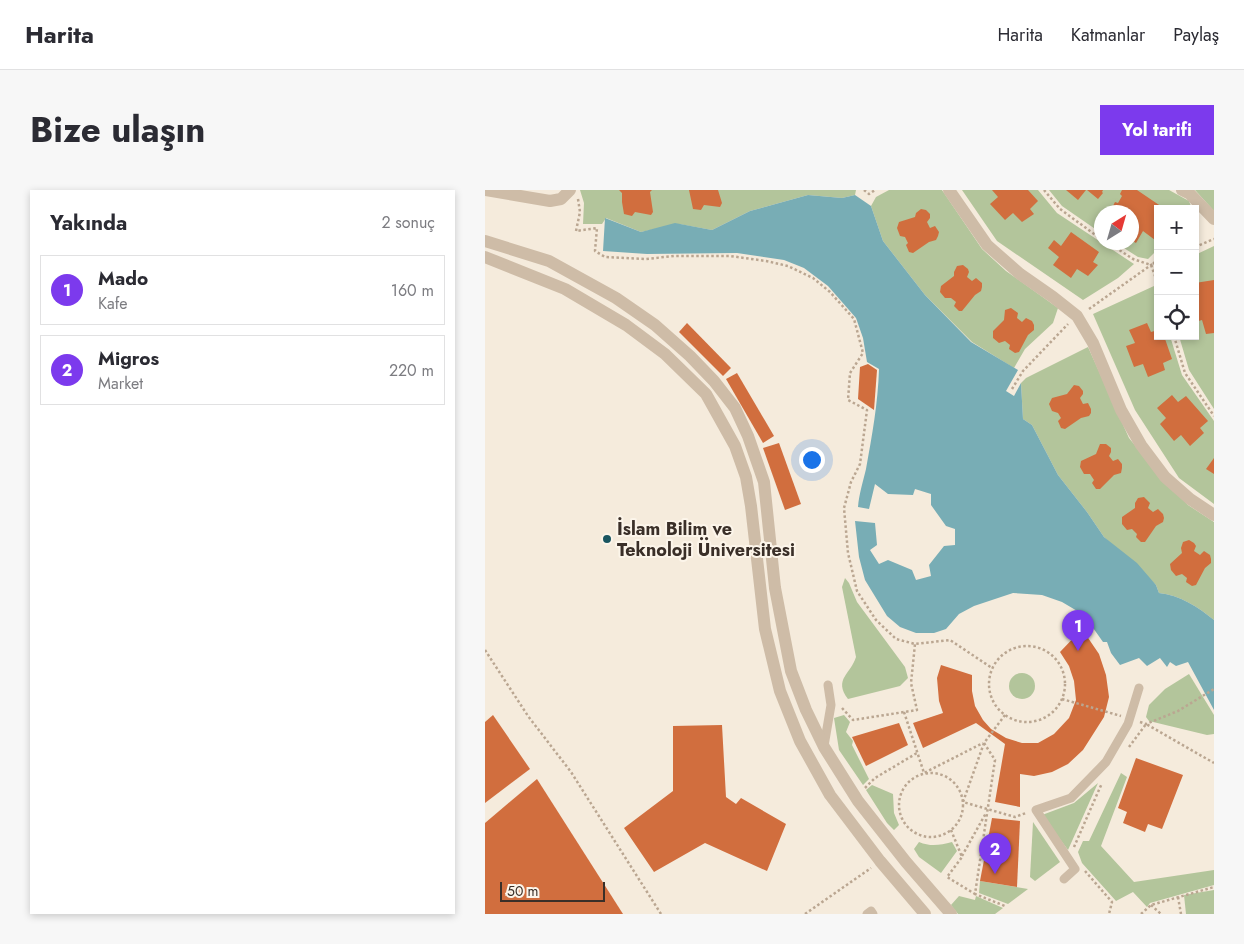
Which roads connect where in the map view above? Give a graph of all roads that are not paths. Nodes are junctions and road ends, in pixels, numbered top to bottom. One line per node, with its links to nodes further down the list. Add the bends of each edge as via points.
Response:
1 (485, 190): 4 (street, via 550,201)
2 (949, 190): 8 (street, via 987,245 1077,316 1141,446 1165,477)
3 (1182, 190): 5 (street)
4 (574, 193)
5 (1214, 219)
6 (485, 241): 11 (street, via 549,262 616,298 655,325 690,356 735,408 764,482 775,588 791,671)
7 (485, 258): 15 (street, via 565,289 626,325 665,354 706,394 735,446 746,477 765,629 780,691 800,741 830,795)
8 (1214, 515)
9 (828, 685): 11 (lane, via 831,705)
10 (1139, 688): 12 (lane, via 1130,719 1106,762 1071,798 1036,810 1075,869)
11 (824, 747): 16 (street, via 858,801)
12 (1064, 880)
13 (867, 914): 14 (lane, via 871,911)
14 (873, 914)
15 (925, 914)
16 (951, 914)

